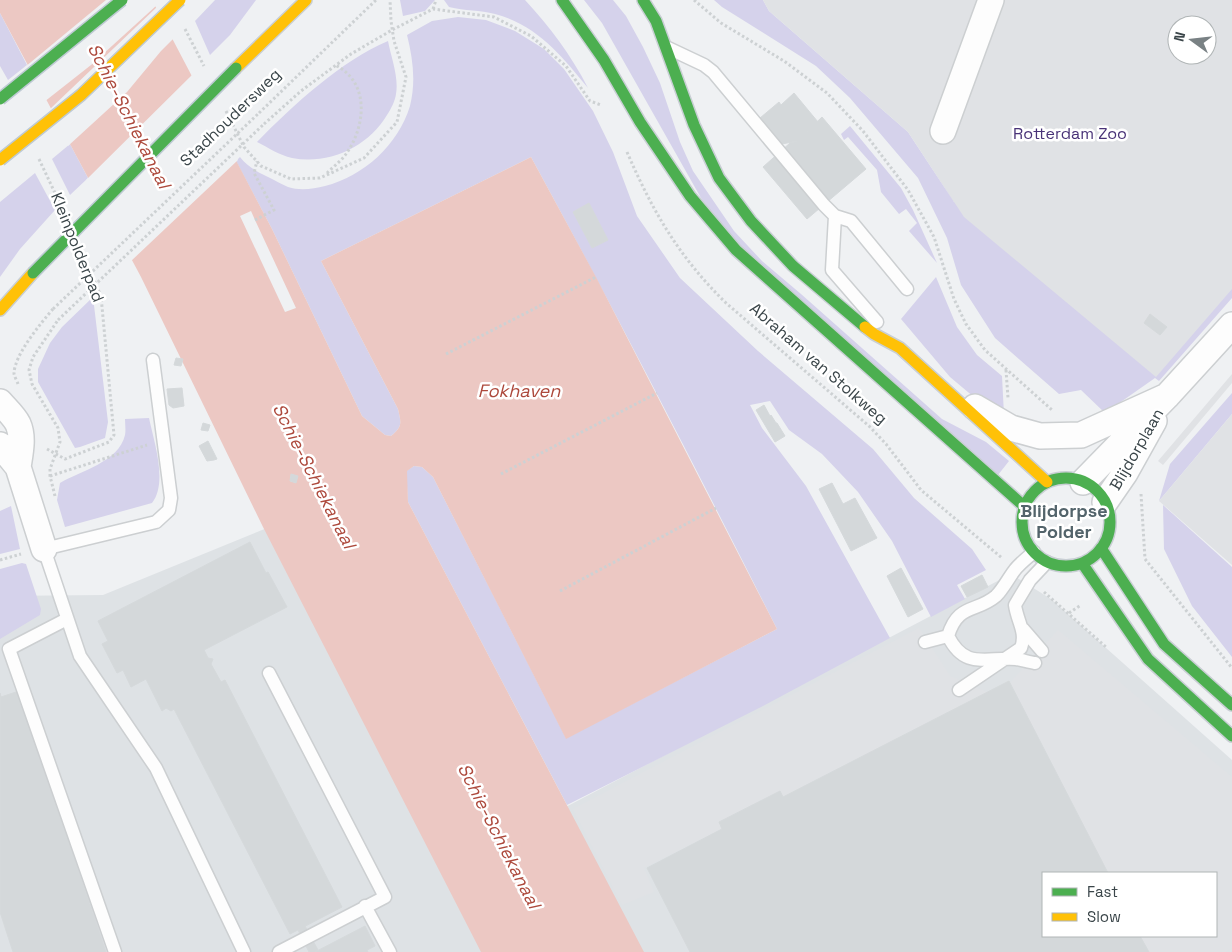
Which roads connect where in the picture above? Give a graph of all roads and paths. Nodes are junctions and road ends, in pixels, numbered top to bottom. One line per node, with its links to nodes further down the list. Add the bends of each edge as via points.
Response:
1 (122, 0): 17 (main road, bridge)
2 (180, 0): 23 (main road, bridge, via 81,95)
3 (306, 0): 32 (main road, Stadhoudersweg, bridge, via 33,273)
4 (376, 0): 37 (path, Stadhoudersweg, bridge, via 53,309 20,354)
5 (390, 0): 13 (path)
6 (436, 0): 11 (path)
7 (562, 0): 55 (main road, Abraham van Stolkweg, via 690,196 736,250)
8 (643, 0): 14 (main road, via 656,21)
9 (694, 0): 42 (path, via 721,23 827,93 863,131 908,190 934,237 954,299 966,324 1006,370)
10 (991, 0): 20 (street)
11 (434, 9): 13 (path); 18 (path, via 494,17 531,36 566,66 590,102 606,107)
12 (184, 26): 16 (path)
13 (392, 30): 15 (path); 25 (path, via 406,77 397,122 364,158)
14 (666, 48): 27 (lane, via 713,72); 34 (main road, via 694,125 718,178 751,221 793,266 874,334)
15 (335, 65): 25 (path, via 349,74 359,90 361,121 346,155); 46 (path, bridge, via 264,124 58,320 33,357 29,370 32,384 58,428 60,442)
16 (205, 69)
17 (0, 99)
18 (603, 101)
19 (222, 104): 24 (path, via 244,147)
20 (943, 131)
21 (624, 145): 62 (path, Abraham van Stolkweg, via 652,206 675,244 706,283 868,426 921,490)
22 (35, 152): 26 (path, Kleinpolderpad)
23 (0, 160)
24 (257, 162): 25 (path, via 291,179); 28 (path, via 254,173 274,210)
25 (325, 176)
26 (64, 211)
27 (834, 216): 31 (lane, via 851,221); 34 (lane, via 832,270)
28 (255, 220)
29 (82, 254): 46 (path, Kleinpolderpad, via 101,296 114,434 109,442 65,459)
30 (596, 277): 35 (path)
31 (907, 289)
32 (0, 310)
33 (1232, 325): 40 (street, Blijdorplaan)
34 (900, 348): 38 (main road)
35 (446, 354)
36 (153, 360): 43 (lane)
37 (14, 373)
38 (945, 389): 42 (street, Blijdorplaan, via 1011,428 1040,436); 51 (main road)
39 (657, 393): 49 (path)
40 (1167, 396): 42 (street, Blijdorplaan); 48 (street, Blijdorplaan); 52 (street, Blijdorplaan)
41 (0, 402): 47 (street, via 18,424 21,448)
42 (1081, 435)
43 (164, 440): 50 (path); 58 (lane, via 171,498 169,510 156,522)
44 (0, 446): 47 (street)
45 (47, 449): 46 (path, Kleinpolderpad)
46 (55, 453): 50 (path)
47 (18, 467): 58 (street)
48 (1125, 473): 53 (street, Blijdorplaan); 75 (path, via 1136,483 1141,494 1145,559)
49 (501, 474)
50 (50, 476): 54 (path)
51 (1047, 482): 52 (main road, via 1065,478); 55 (main road, via 1030,496)
52 (1083, 482): 53 (main road)
53 (1105, 502): 57 (main road, via 1109,526)
54 (57, 505)
55 (1024, 506): 59 (main road, via 1023,530)
56 (716, 508): 65 (path)
57 (1101, 548): 61 (main road); 78 (main road, via 1164,644)
58 (44, 549): 68 (lane)
59 (1034, 552): 60 (main road); 62 (lane)
60 (1047, 562): 61 (main road, via 1064,566); 63 (lane)
61 (1082, 563): 79 (main road, via 1148,659)
62 (1015, 568): 64 (lane)
63 (1030, 580): 66 (lane); 67 (path)
64 (1002, 588): 66 (lane); 70 (lane, via 994,597 961,613)
65 (560, 590)
66 (1016, 600): 69 (lane, via 1018,622)
67 (1069, 613)
68 (67, 619): 81 (lane, via 9,649); 82 (lane, via 80,656 156,768)
69 (1023, 629): 72 (lane); 73 (lane, via 1022,648)
70 (948, 636): 71 (lane); 73 (lane, via 954,648 965,656 977,660)
71 (925, 642)
72 (1042, 651)
73 (1005, 659): 74 (lane); 77 (lane)
74 (1035, 663)
75 (1232, 668)
76 (269, 673): 80 (lane, via 385,897)
77 (959, 690)
78 (1232, 705)
79 (1232, 736)
80 (366, 906): 83 (lane); 84 (lane)
81 (116, 952)
82 (244, 952)
83 (279, 952)
84 (390, 952)

